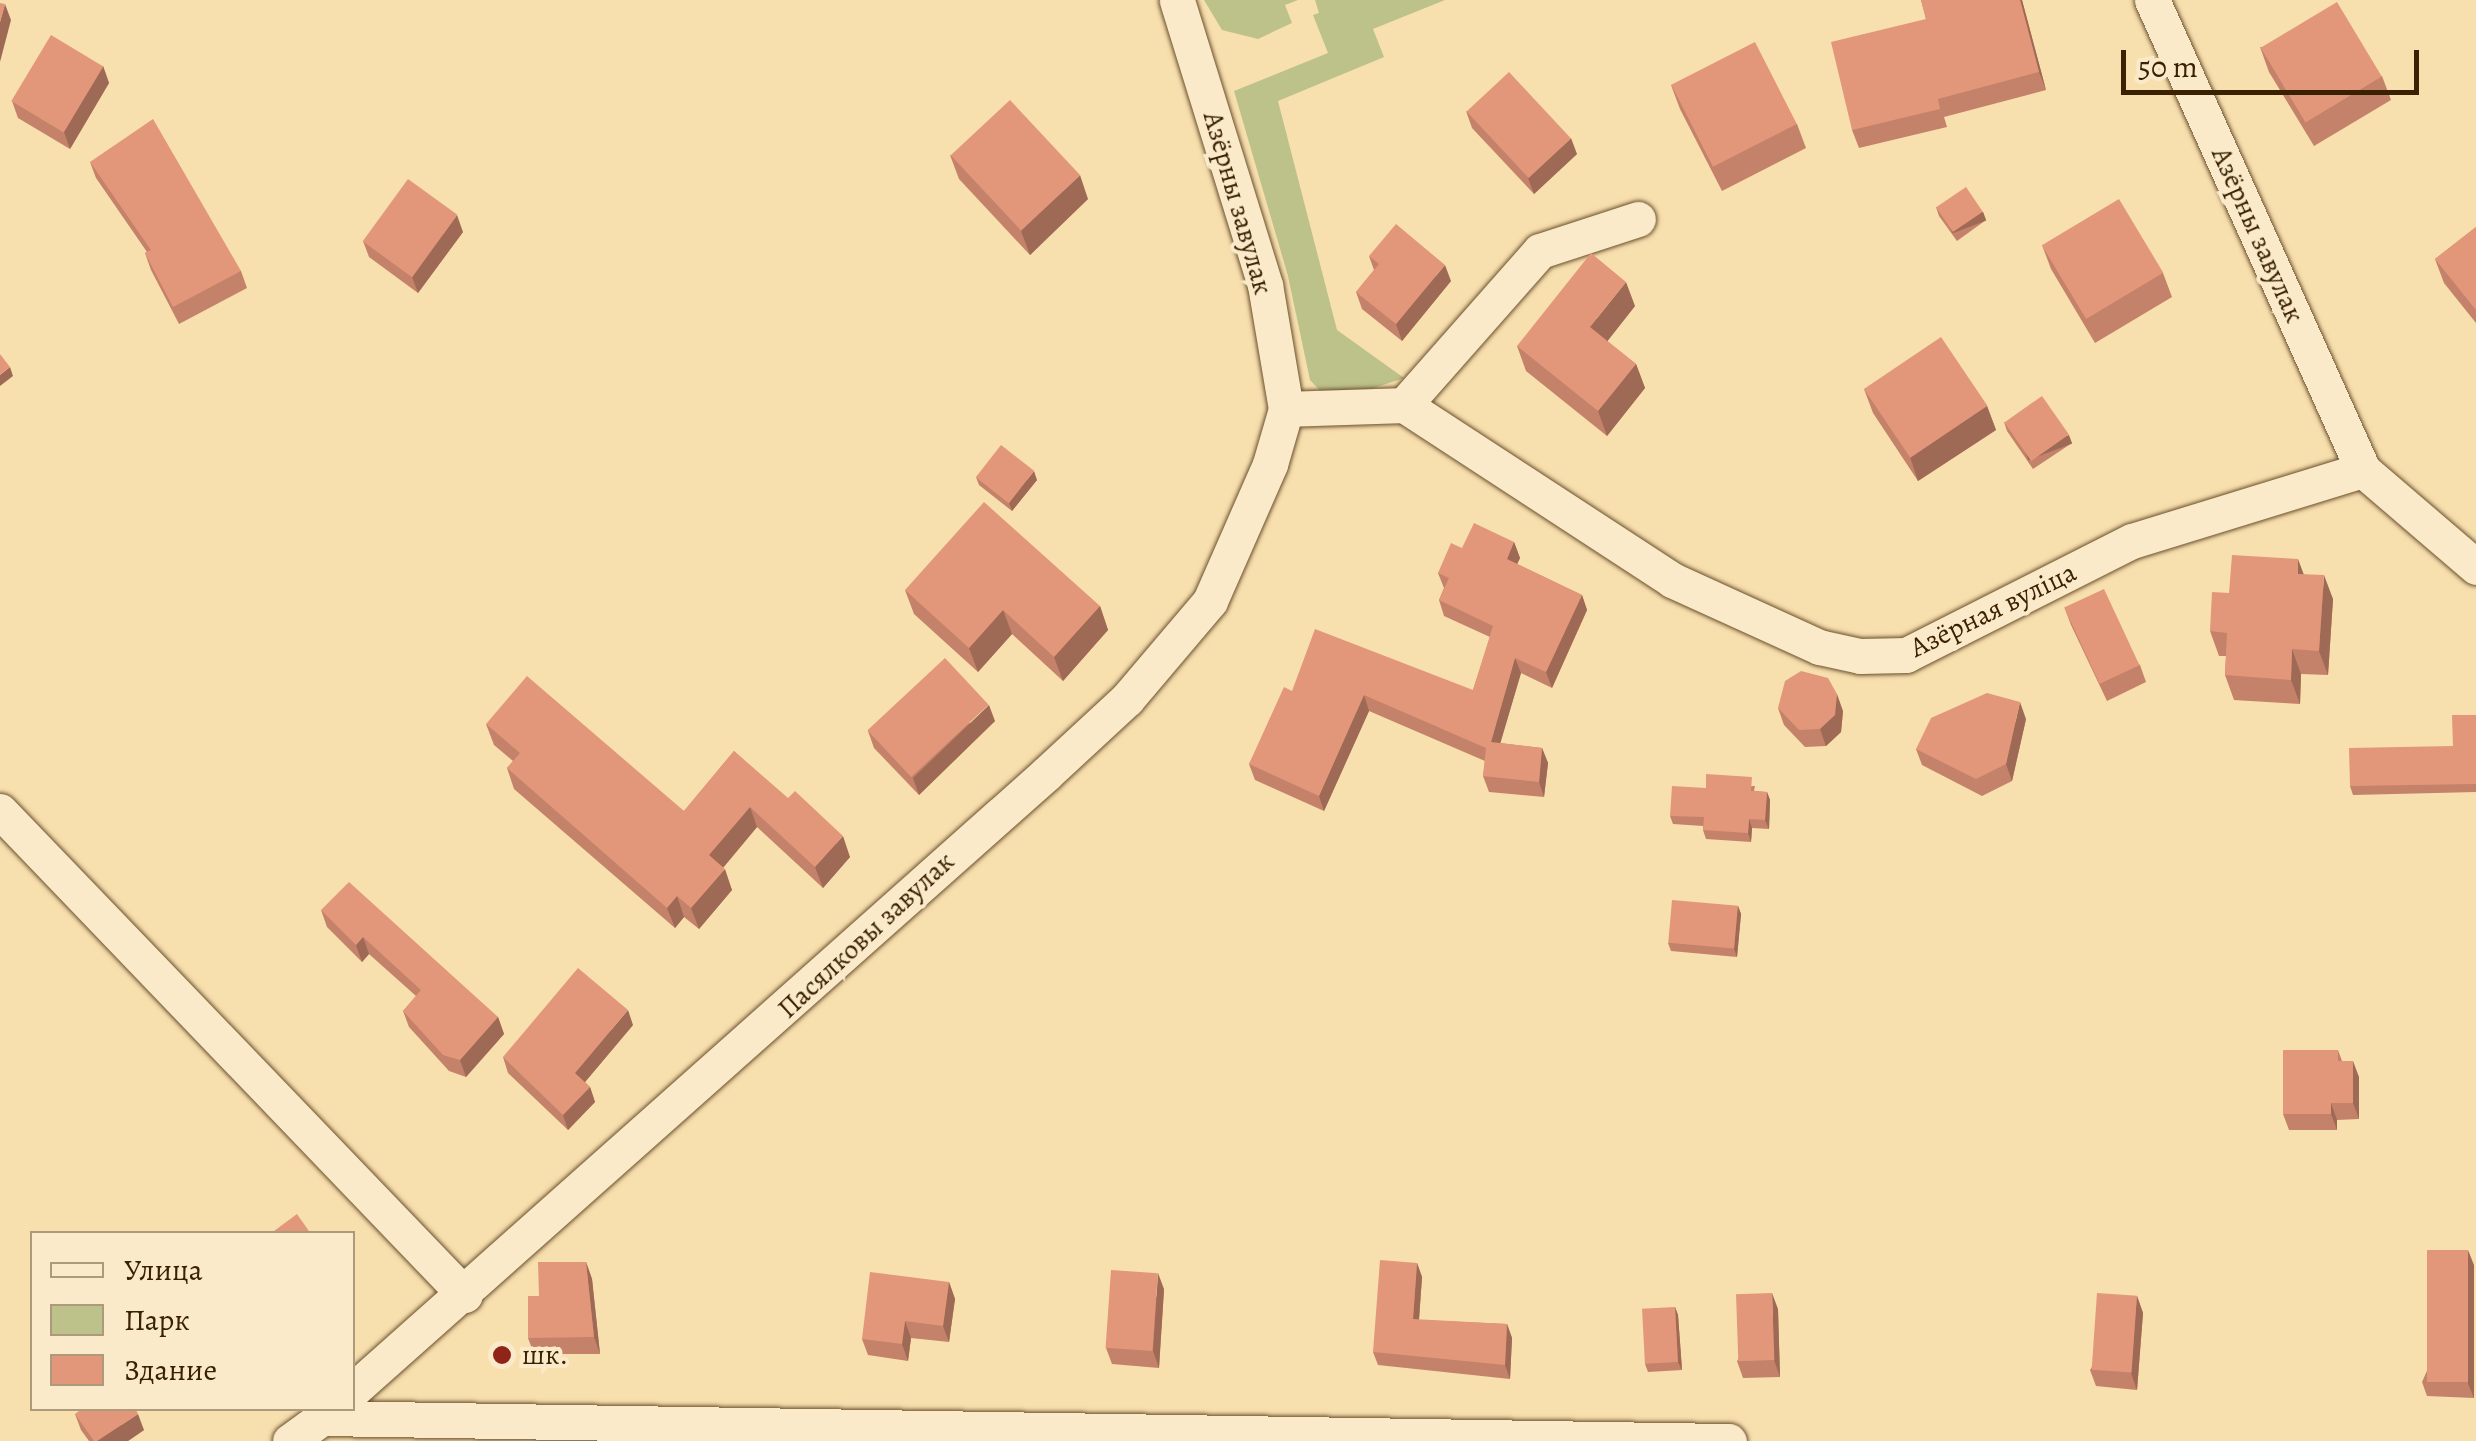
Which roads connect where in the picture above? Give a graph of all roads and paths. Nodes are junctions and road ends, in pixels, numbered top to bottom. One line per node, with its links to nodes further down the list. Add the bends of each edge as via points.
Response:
1 (1176, 0): 5 (street, Азёрны завулак, via 1264,286)
2 (2152, 0): 6 (street, Азёрны завулак)
3 (1638, 219): 4 (street, via 1540,251)
4 (1404, 404): 5 (street); 6 (street, Азёрная вуліца, via 1672,580 1819,647 1860,656 1906,656 2132,541)
5 (1286, 409): 9 (street, Пасялковы завулак, via 1270,464 1210,601 1127,698)
6 (2362, 470): 7 (street)
7 (2476, 567)
8 (0, 812): 9 (street)
9 (465, 1295): 10 (street, Пасялковы завулак)
10 (355, 1389)
11 (327, 1413): 12 (street); 13 (street)
12 (290, 1441)
13 (1730, 1441)

